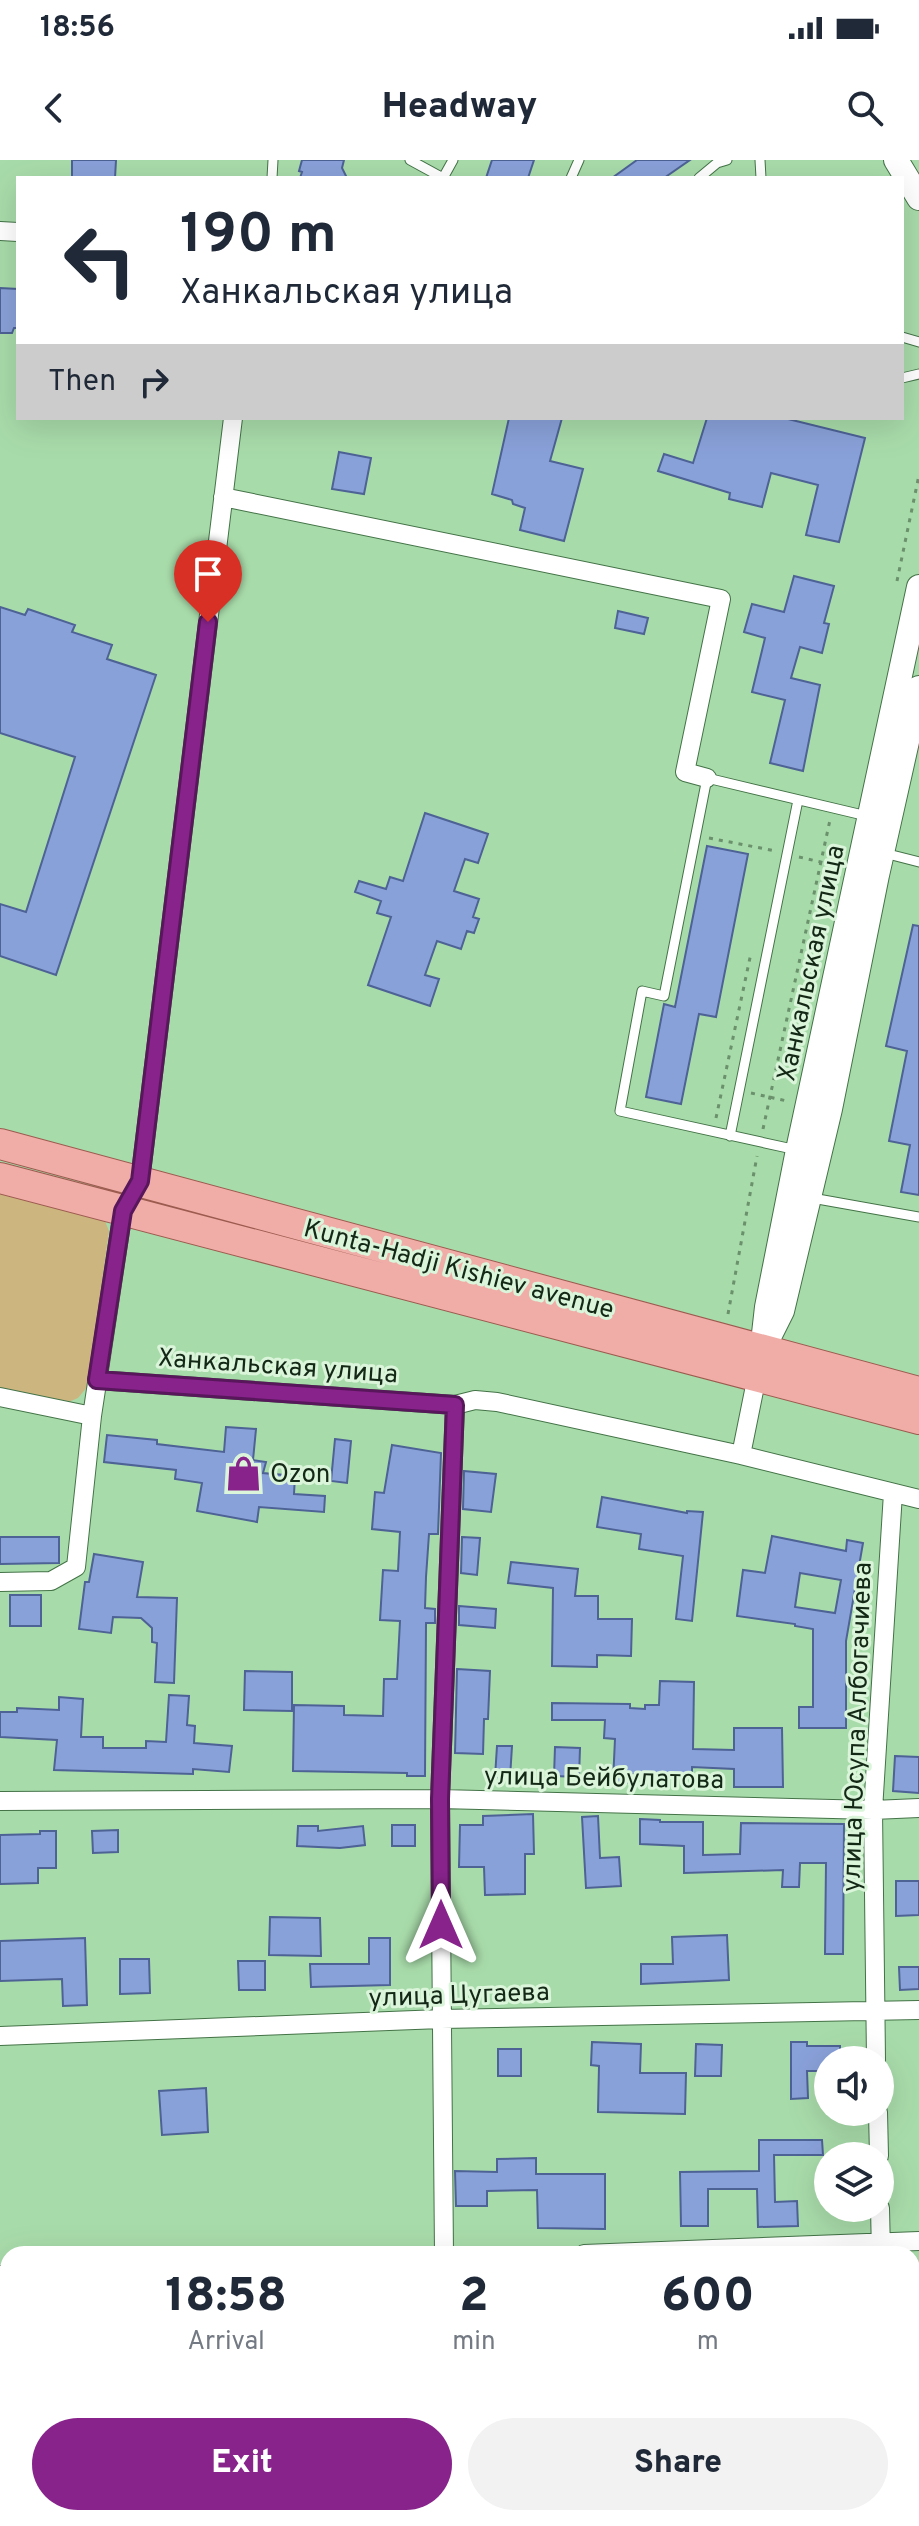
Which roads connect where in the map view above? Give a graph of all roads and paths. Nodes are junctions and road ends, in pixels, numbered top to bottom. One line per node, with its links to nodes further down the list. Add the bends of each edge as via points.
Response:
1 (410, 160): 4 (lane)
2 (727, 160): 5 (lane)
3 (896, 160): 6 (street)
4 (439, 176)
5 (701, 176)
6 (919, 198)
7 (233, 420): 8 (street)
8 (223, 497): 11 (street, via 721,599 685,772); 27 (street)
9 (919, 587): 14 (street, Ханкальская улица)
10 (919, 688): 14 (street, Ханкальская улица)
11 (707, 778): 12 (lane); 21 (lane, via 664,996 642,991 620,1111)
12 (798, 800): 13 (lane); 18 (lane)
13 (832, 809): 14 (lane); 19 (path)
14 (880, 819): 15 (street, Ханкальская улица)
15 (874, 851): 16 (lane); 20 (street, Ханкальская улица); 25 (street, Ханкальская улица)
16 (919, 862)
17 (753, 944): 21 (path)
18 (739, 1090): 19 (path); 22 (lane)
19 (770, 1097): 20 (path); 23 (path)
20 (830, 1109): 25 (street, Ханкальская улица)
21 (713, 1132): 22 (lane)
22 (730, 1136): 23 (lane)
23 (760, 1143): 25 (lane); 31 (path)
24 (0, 1144): 27 (main road, Kunta-Hadji Kishiev avenue)
25 (808, 1152): 28 (street, Ханкальская улица)
26 (0, 1178): 29 (main road, Kunta-Hadji Kishiev avenue)
27 (140, 1181): 29 (street); 32 (main road, Kunta-Hadji Kishiev avenue)
28 (799, 1196): 30 (lane); 32 (street, Ханкальская улица, via 767,1307)
29 (123, 1211): 32 (main road, Kunta-Hadji Kishiev avenue); 33 (street)
30 (919, 1217)
31 (727, 1319)
32 (760, 1364): 34 (main road, Kunta-Hadji Kishiev avenue); 38 (main road, Kunta-Hadji Kishiev avenue); 39 (street)
33 (97, 1380): 36 (street, Ханкальская улица); 37 (street)
34 (919, 1392)
35 (0, 1397): 37 (street)
36 (455, 1405): 39 (street, Ханкальская улица, via 497,1402); 43 (street)
37 (92, 1416): 42 (street, via 76,1567 51,1581)
38 (919, 1419)
39 (741, 1455): 40 (street, Ханкальская улица)
40 (893, 1493): 41 (street, Ханкальская улица); 46 (street, улица Юсупа Албогачиева)
41 (919, 1499)
42 (0, 1582)
43 (440, 1799): 44 (street, улица Бейбулатова); 46 (street, улица Бейбулатова); 49 (street)
44 (0, 1801)
45 (919, 1808): 46 (street, улица Бейбулатова)
46 (873, 1810): 48 (street, улица Юсупа Албогачиева)
47 (919, 2010): 48 (street, улица Цугаева)
48 (875, 2011): 49 (street, улица Цугаева); 51 (street, улица Юсупа Албогачиева)
49 (441, 2019): 50 (street, улица Цугаева); 54 (street)
50 (0, 2036)
51 (876, 2046)
52 (880, 2222): 55 (street)
53 (919, 2241): 56 (street)
54 (444, 2246)
55 (881, 2246)
56 (892, 2246)

